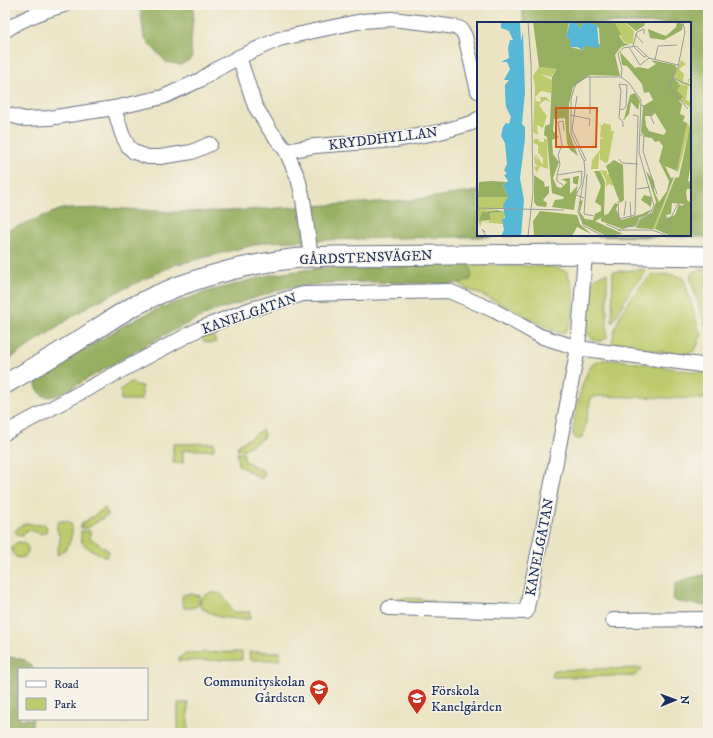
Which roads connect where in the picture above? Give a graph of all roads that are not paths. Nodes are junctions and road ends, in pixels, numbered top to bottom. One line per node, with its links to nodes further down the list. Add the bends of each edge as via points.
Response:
1 (64, 5): 2 (street, via 33,15)
2 (5, 31)
3 (239, 57): 4 (street, via 278,39 362,21 427,23 461,29); 5 (street, via 200,80 163,97); 9 (street, via 254,106)
4 (477, 87)
5 (114, 108): 6 (street, via 49,118 25,119); 8 (street, via 122,134 134,152 148,157 160,157 192,152)
6 (5, 114)
7 (477, 120): 9 (street, KRYDDHYLLAN, via 440,132 395,140 315,146)
8 (210, 144)
9 (286, 151): 12 (street, via 298,178 303,199)
10 (585, 254): 11 (street, GÅRDSTENSVÄGEN); 12 (street, GÅRDSTENSVÄGEN); 13 (street, KANELGATAN)
11 (708, 256)
12 (311, 257): 15 (street, GÅRDSTENSVÄGEN, via 245,266 174,288 131,307)
13 (578, 348): 14 (street, KANELGATAN); 16 (street, KANELGATAN, via 540,336 495,310 449,291 303,294 248,310 199,329); 17 (street, KANELGATAN, via 526,612)
14 (708, 366)
15 (5, 384)
16 (5, 434)
17 (389, 608)
18 (708, 619): 19 (street)
19 (613, 620)

